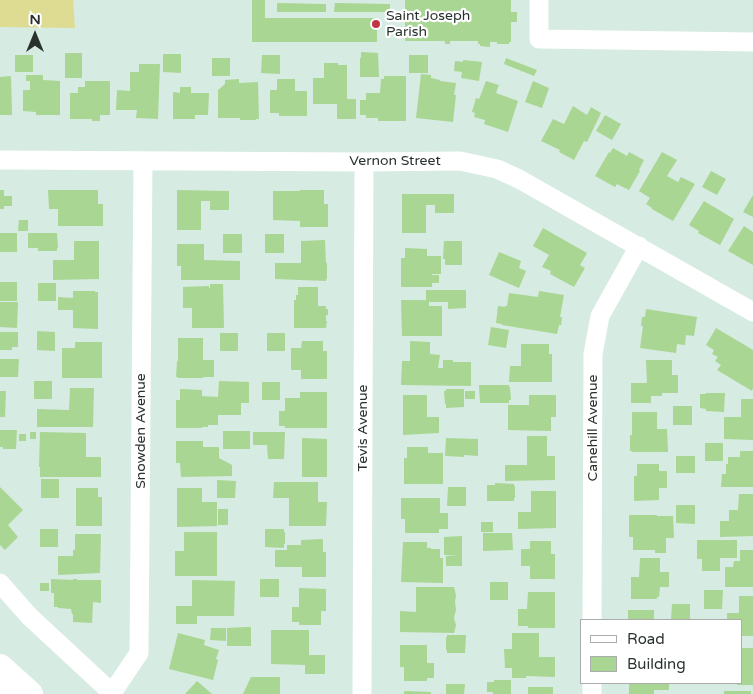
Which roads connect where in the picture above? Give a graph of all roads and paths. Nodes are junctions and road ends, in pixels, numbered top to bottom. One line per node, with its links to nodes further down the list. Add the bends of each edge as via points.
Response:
1 (539, 0): 2 (street, via 539,39)
2 (753, 42)
3 (0, 160): 4 (street, Vernon Street)
4 (143, 161): 5 (street, Vernon Street); 11 (street, Snowden Avenue, via 139,653)
5 (364, 162): 6 (street, Vernon Street, via 460,161 497,169); 13 (street, Tevis Avenue)
6 (639, 246): 7 (street, Vernon Street); 9 (street, Canehill Avenue, via 600,316 593,354)
7 (753, 312)
8 (0, 583): 11 (street, via 29,616)
9 (592, 619)
10 (0, 667): 12 (highway)
11 (112, 693)
12 (30, 694)
13 (362, 694)

